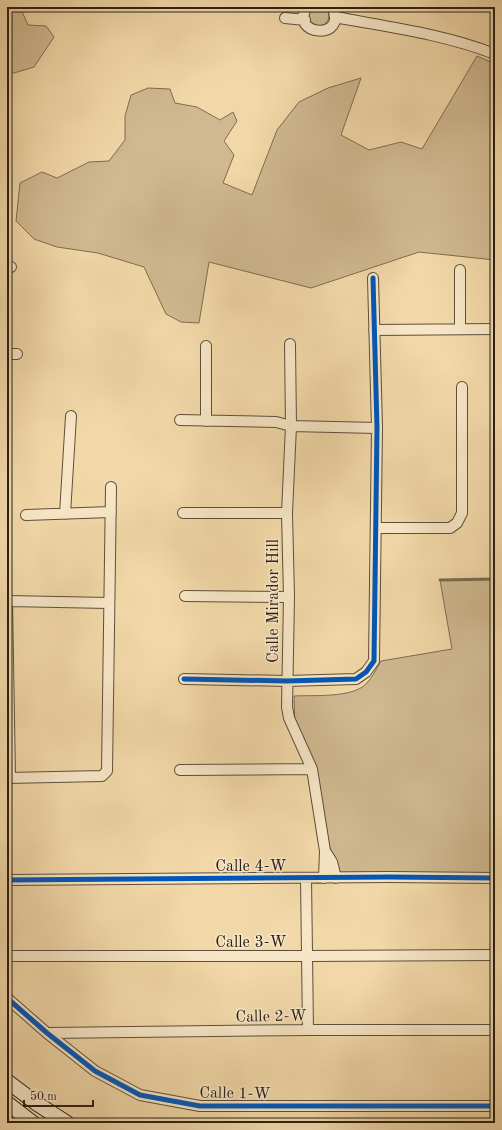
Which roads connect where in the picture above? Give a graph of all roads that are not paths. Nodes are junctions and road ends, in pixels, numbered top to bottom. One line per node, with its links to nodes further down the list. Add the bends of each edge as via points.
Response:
1 (307, 7): 4 (street)
2 (333, 12): 4 (street, via 334,21 328,29 319,32 310,28); 5 (street, via 472,45)
3 (285, 18): 4 (street)
4 (305, 20)
5 (495, 54)
6 (460, 270): 8 (street)
7 (373, 278): 10 (street)
8 (460, 329): 9 (street); 10 (street)
9 (495, 329)
10 (374, 330): 18 (street)
11 (290, 344): 17 (street, Calle Mirador Hill)
12 (206, 346): 16 (street)
13 (462, 387): 25 (street, via 462,513 457,522 450,528)
14 (71, 416): 23 (street)
15 (180, 420): 16 (street)
16 (206, 420): 17 (street, via 276,422)
17 (290, 426): 18 (street); 22 (street, Calle Mirador Hill)
18 (377, 428): 25 (street)
19 (111, 486): 20 (street)
20 (111, 512): 23 (street); 29 (street)
21 (183, 513): 22 (street)
22 (288, 513): 27 (street, Calle Mirador Hill)
23 (65, 514): 24 (street)
24 (26, 515)
25 (376, 528): 31 (street, via 374,661 366,672 356,679)
26 (185, 596): 27 (street)
27 (289, 597): 31 (street, Calle Mirador Hill)
28 (7, 601): 29 (street); 34 (street)
29 (109, 603): 34 (street, via 107,771 102,776)
30 (184, 679): 31 (street)
31 (287, 681): 32 (street, Calle Mirador Hill, via 289,718)
32 (312, 769): 33 (street); 35 (street, Calle Mirador Hill)
33 (180, 770)
34 (9, 778)
35 (325, 851): 37 (street, Calle Mirador Hill); 38 (street, Calle Mirador Hill, via 332,862)
36 (306, 878): 37 (street, Calle 4-W); 40 (street, Calle 4-W); 43 (street)
37 (324, 878): 38 (street, Calle 4-W)
38 (336, 878): 39 (street, Calle 4-W)
39 (495, 878)
40 (7, 880)
41 (495, 955): 43 (street, Calle 3-W)
42 (7, 956): 43 (street, Calle 3-W)
43 (307, 956): 45 (street)
44 (7, 998): 47 (street, Calle 1-W)
45 (308, 1030): 46 (street, Calle 2-W); 47 (street, Calle 2-W)
46 (495, 1030)
47 (47, 1034): 50 (street, Calle 1-W, via 95,1071 140,1095 200,1106)
48 (7, 1081): 52 (main road)
49 (7, 1103): 51 (main road)
50 (495, 1106)
51 (33, 1123)
52 (67, 1123)

